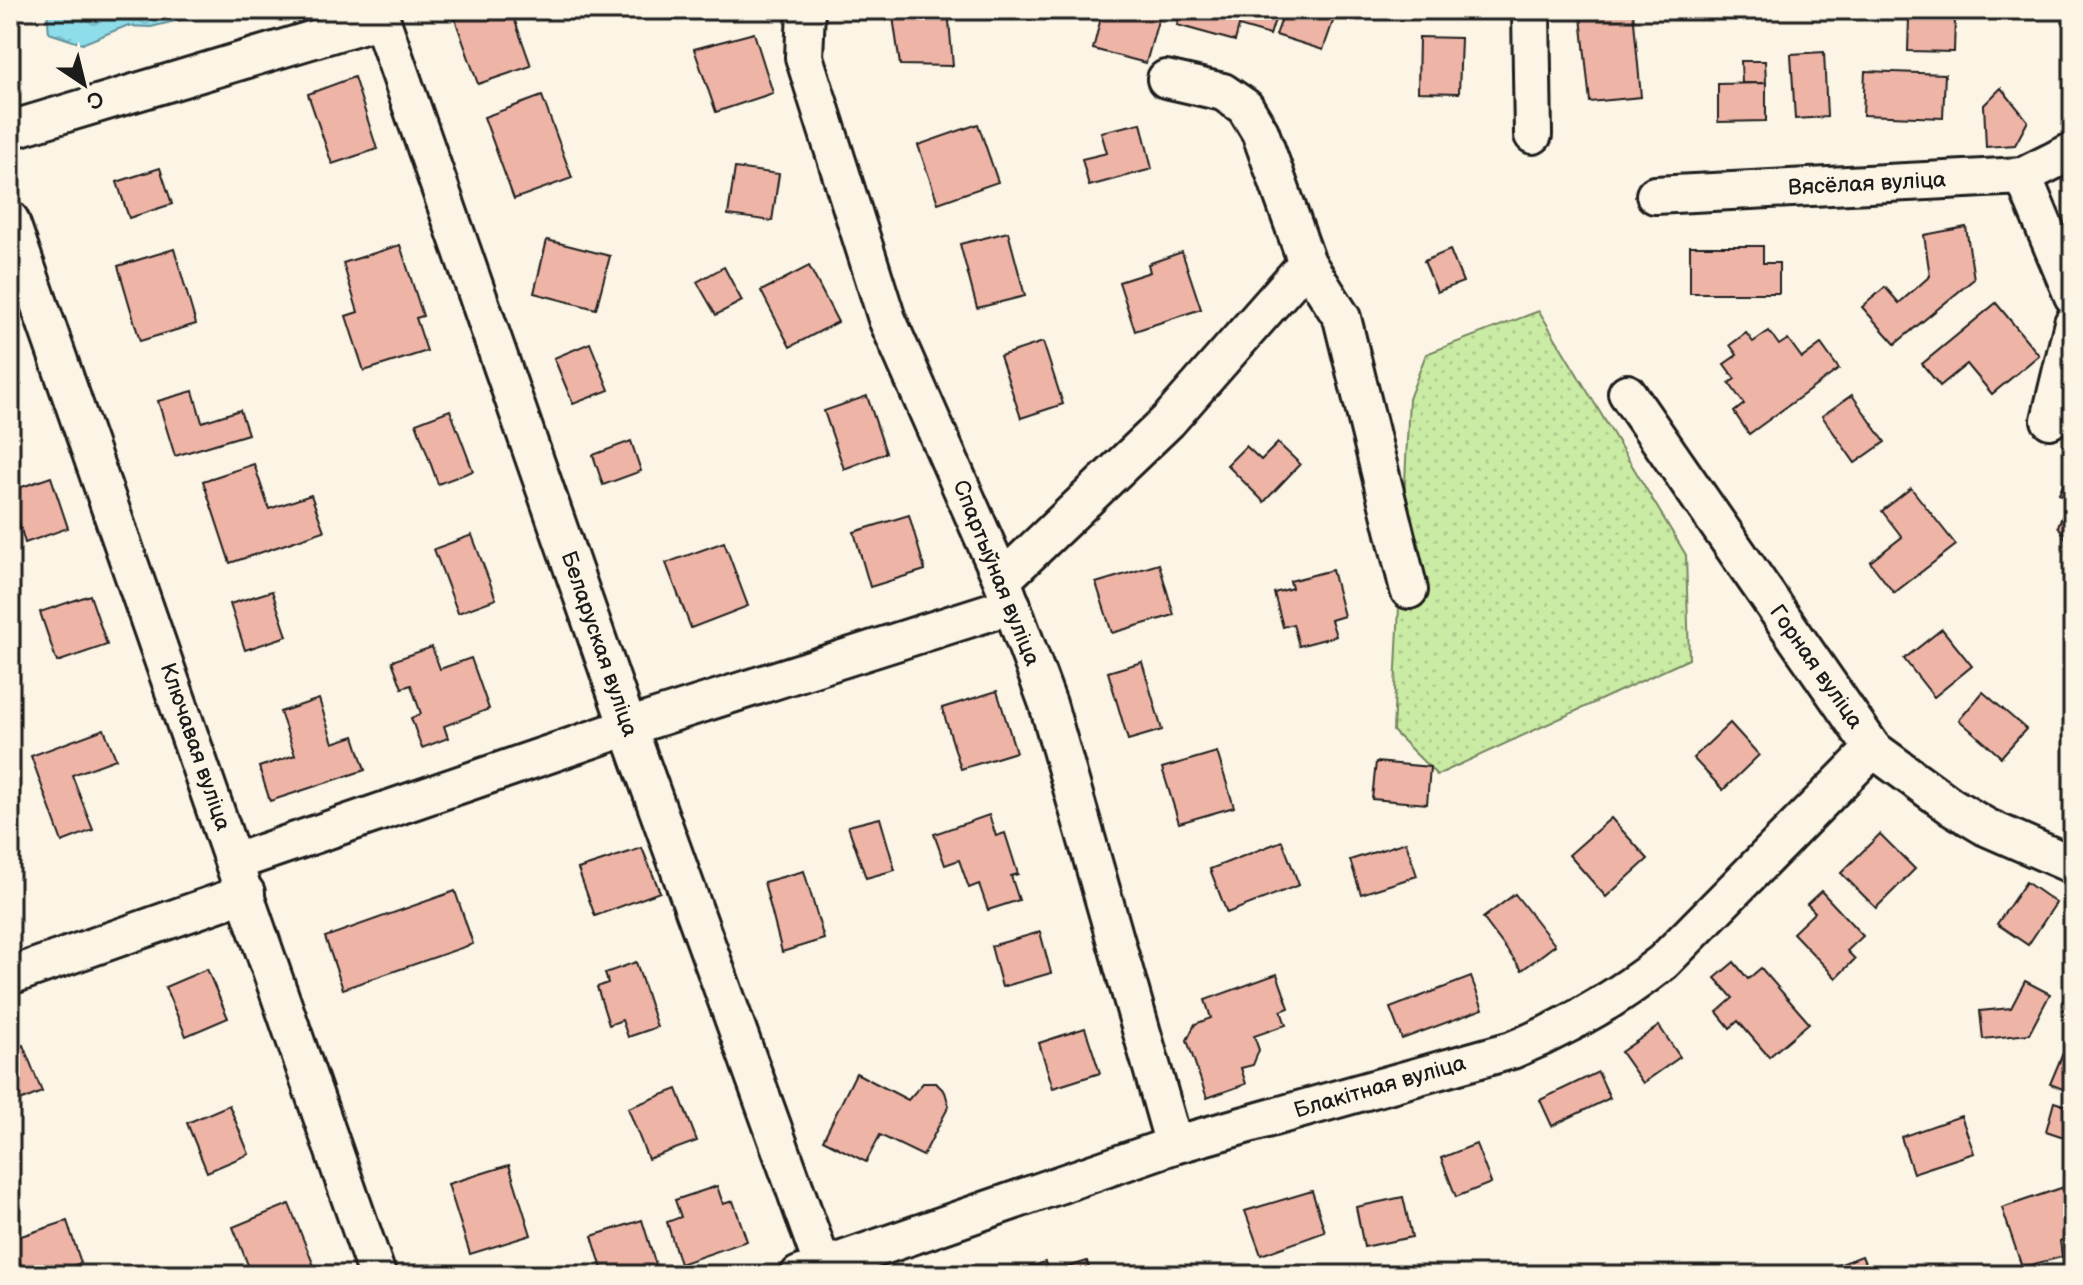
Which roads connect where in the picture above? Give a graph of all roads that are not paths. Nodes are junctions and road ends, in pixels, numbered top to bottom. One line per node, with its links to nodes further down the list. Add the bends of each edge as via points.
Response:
1 (806, 10): 17 (street, Спартыўная вуліца, via 804,57 887,319)
2 (1531, 10): 6 (street)
3 (380, 14): 5 (street); 18 (street, Беларуская вуліца)
4 (1166, 79): 11 (street, via 1223,92 1245,107 1260,132)
5 (10, 130)
6 (1533, 135)
7 (2073, 151): 8 (street, Вясёлая вуліца)
8 (2023, 176): 9 (street, Вясёлая вуліца); 12 (street)
9 (1655, 195)
10 (10, 220): 21 (street, Ключавая вуліца)
11 (1307, 263): 16 (street, via 1342,318); 17 (street)
12 (2073, 296)
13 (2073, 323): 15 (street)
14 (1627, 393): 19 (street, Горная вуліца)
15 (2050, 420)
16 (1409, 590)
17 (1007, 592): 18 (street); 23 (street, Спартыўная вуліца, via 1048,704)
18 (628, 727): 21 (street); 24 (street, Беларуская вуліца)
19 (1873, 749): 20 (street, Горная вуліца, via 1986,827); 23 (street, Блакітная вуліца, via 1663,962 1593,1012 1512,1050)
20 (2073, 865)
21 (240, 878): 22 (street); 25 (street, Ключавая вуліца)
22 (10, 976)
23 (1174, 1145): 24 (street, Блакітная вуліца)
24 (816, 1272)
25 (377, 1275)

